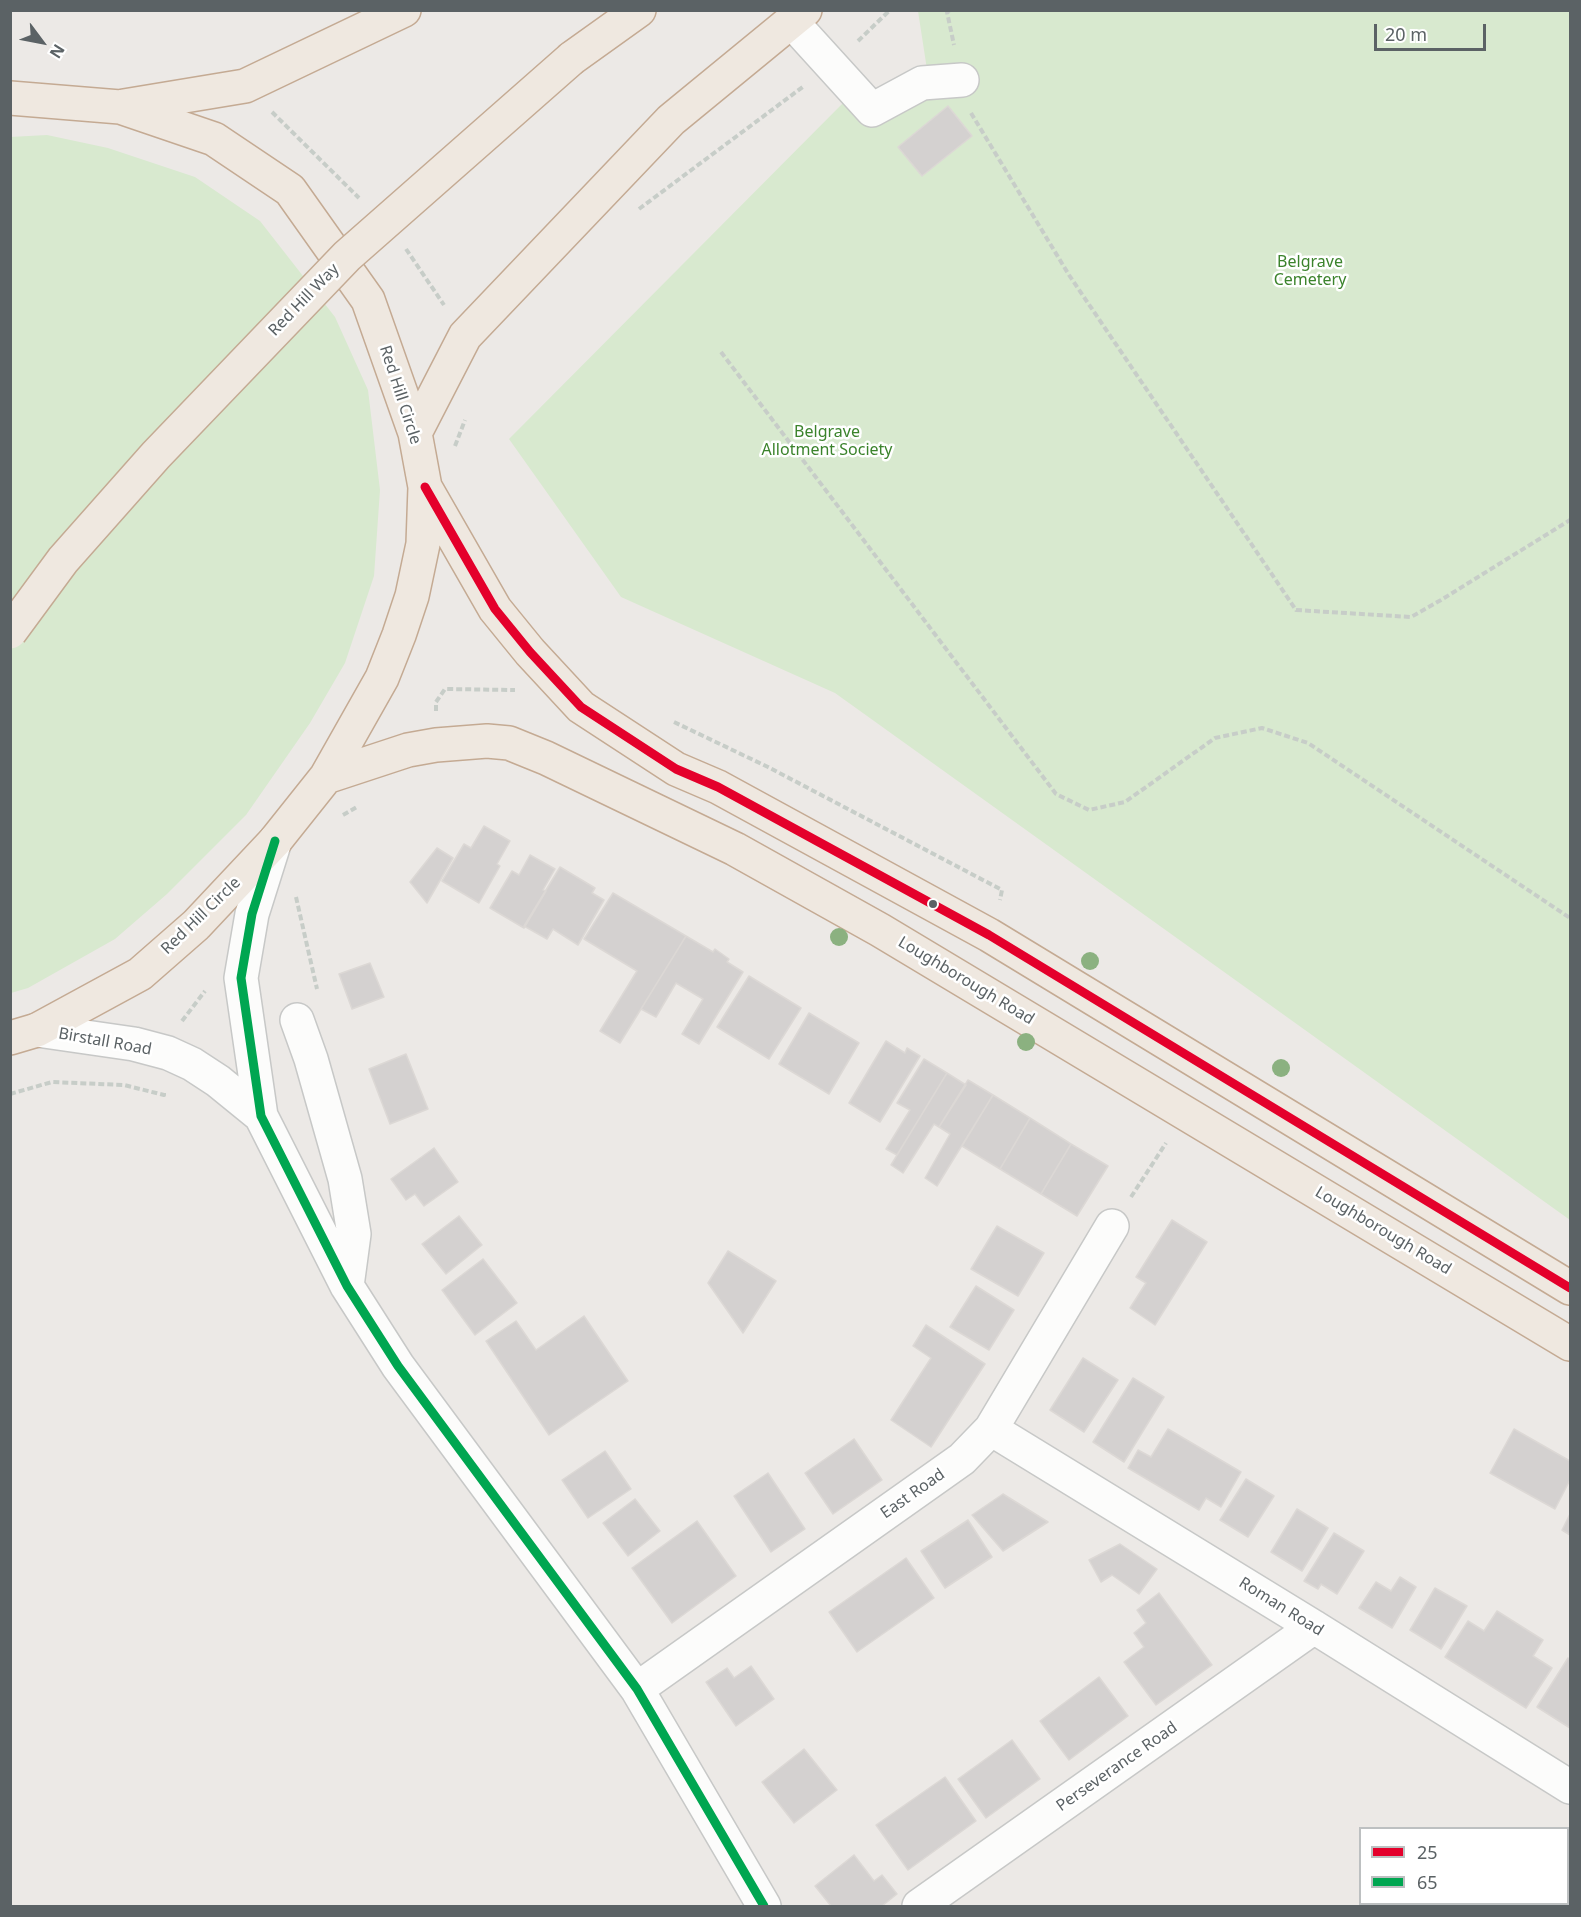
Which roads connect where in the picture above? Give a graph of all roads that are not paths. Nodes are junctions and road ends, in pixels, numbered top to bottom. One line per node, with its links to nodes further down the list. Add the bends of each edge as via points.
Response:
1 (404, 10): 6 (highway, via 245,86)
2 (639, 10): 9 (highway, Red Hill Way, bridge, via 572,58 347,256 156,455 63,560)
3 (798, 16): 4 (street, via 831,65 872,110 922,83); 7 (highway, via 671,120 465,336)
4 (962, 80)
5 (10, 98): 6 (highway, Red Hill Circle)
6 (120, 107): 7 (highway, Red Hill Circle, via 214,139 290,190 368,300)
7 (415, 433): 8 (highway, Red Hill Circle)
8 (425, 487): 10 (highway, Red Hill Circle, via 423,544 399,636 382,678); 17 (highway, via 495,609 581,707 676,769 718,787 989,935)
9 (10, 632)
10 (326, 777): 11 (highway, Red Hill Circle); 18 (highway, Loughborough Road, via 408,750 436,745 509,743 546,758 735,849 880,930)
11 (275, 841): 13 (highway, Red Hill Circle, via 196,925 140,974); 14 (street, Birstall Road, via 252,914 241,978)
12 (297, 1020): 16 (street, via 298,1063 345,1179 354,1234)
13 (24, 1034): 14 (street, Birstall Road, via 134,1044 168,1053 218,1081)
14 (261, 1116): 16 (street, Birstall Road)
15 (1112, 1226): 19 (street, East Road)
16 (347, 1286): 21 (street, Birstall Road, via 398,1366)
17 (1570, 1288)
18 (1570, 1344)
19 (991, 1429): 20 (street, Roman Road); 21 (street, East Road, via 962,1459)
20 (1314, 1627): 22 (street, Roman Road); 24 (street, Perseverance Road)
21 (637, 1689): 23 (street, Birstall Road)
22 (1570, 1787)
23 (764, 1906)
24 (919, 1906)

